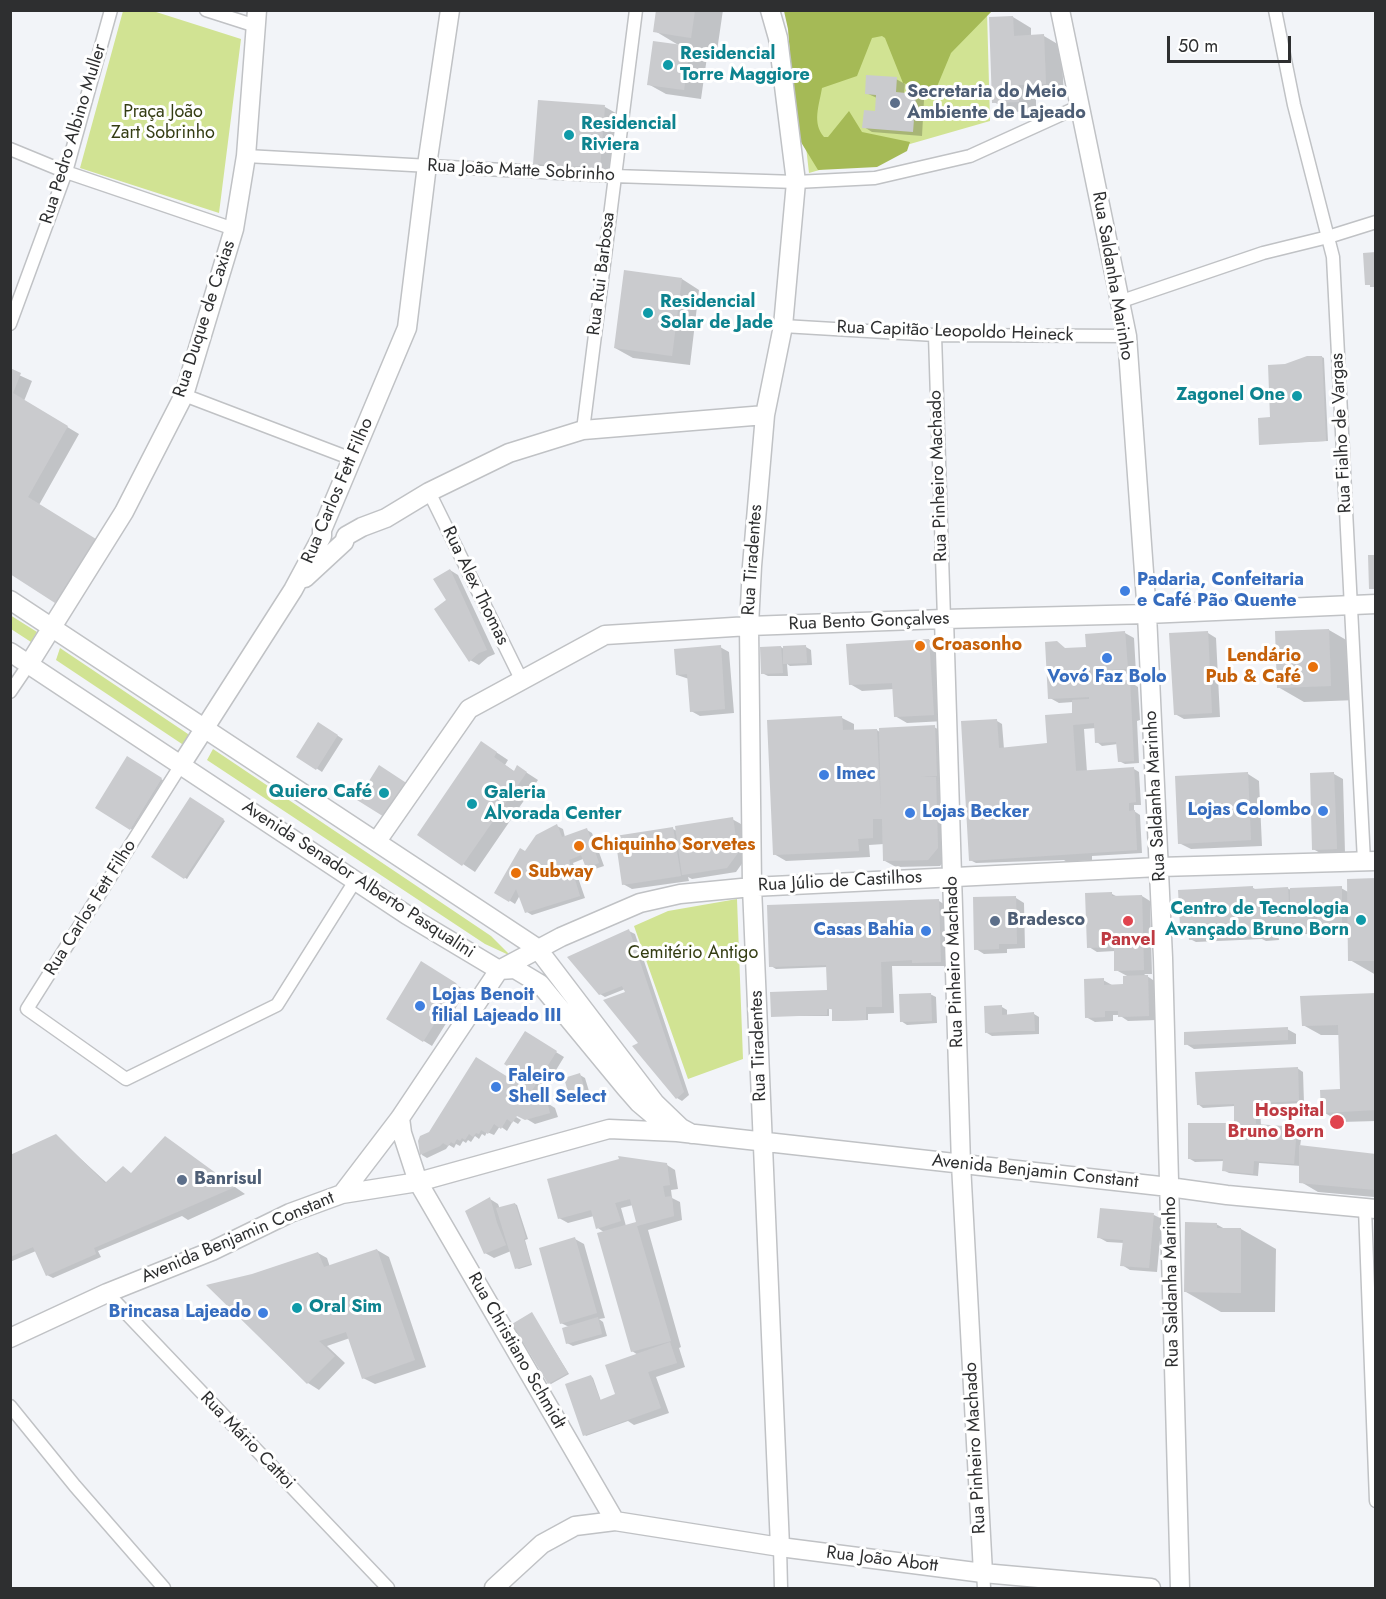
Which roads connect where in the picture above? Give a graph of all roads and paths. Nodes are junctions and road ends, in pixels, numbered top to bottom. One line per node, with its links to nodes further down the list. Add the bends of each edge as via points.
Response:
1 (111, 10): 13 (street, Rua Pedro Albino Muller)
2 (206, 10): 8 (street)
3 (450, 10): 12 (street, Rua Carlos Fett Filho)
4 (636, 10): 14 (street, Rua Rui Barbosa)
5 (770, 10): 15 (street, Rua Tiradentes, via 778,38)
6 (1060, 10): 9 (street, Rua Saldanha Marinho)
7 (1275, 10): 18 (street, Rua Fialho de Vargas, via 1294,105)
8 (256, 18): 11 (street, Rua Duque de Caxias)
9 (1080, 106): 15 (street, Rua João Matte Sobrinho, via 970,156 875,178); 19 (street, Rua Saldanha Marinho)
10 (10, 148): 13 (street)
11 (246, 156): 12 (street, Rua João Matte Sobrinho); 17 (street, Rua Duque de Caxias)
12 (427, 165): 14 (street, Rua João Matte Sobrinho); 27 (street, Rua Carlos Fett Filho, via 407,328)
13 (66, 172): 17 (street); 20 (street, Rua Pedro Albino Muller)
14 (614, 176): 15 (street, Rua João Matte Sobrinho); 26 (street, Rua Rui Barbosa)
15 (796, 182): 21 (street, Rua Tiradentes)
16 (1376, 222): 18 (street)
17 (234, 229): 24 (street, Rua Duque de Caxias)
18 (1328, 237): 19 (street, via 1263,253); 32 (street, Rua Fialho de Vargas, via 1333,257)
19 (1119, 302): 23 (street, Rua Saldanha Marinho)
20 (10, 324)
21 (783, 326): 22 (street, Rua Capitão Leopoldo Heineck); 25 (street, Rua Tiradentes)
22 (935, 335): 23 (street, Rua Capitão Leopoldo Heineck); 34 (street, Rua Pinheiro Machado)
23 (1127, 336): 33 (street, Rua Saldanha Marinho)
24 (184, 395): 27 (street); 36 (street, Rua Duque de Caxias, via 124,513)
25 (765, 415): 26 (street); 35 (street, Rua Tiradentes)
26 (584, 430): 28 (street, via 509,453)
27 (352, 459): 29 (street, Rua Carlos Fett Filho, via 341,487)
28 (429, 492): 29 (street, via 386,518); 39 (street, Rua Alex Thomas)
29 (339, 531): 41 (street, Rua Carlos Fett Filho, via 293,590)
30 (10, 600): 36 (street, Avenida Senador Alberto Pasqualini)
31 (1376, 604): 32 (street, Rua Bento Gonçalves)
32 (1350, 605): 33 (street, Rua Bento Gonçalves); 44 (street, Rua Fialho de Vargas)
33 (1147, 614): 34 (street, Rua Bento Gonçalves); 45 (street, Rua Saldanha Marinho)
34 (944, 619): 35 (street, Rua Bento Gonçalves); 46 (street, Rua Pinheiro Machado)
35 (749, 626): 39 (street, Rua Bento Gonçalves, via 605,635); 48 (street, Rua Tiradentes)
36 (52, 627): 38 (street, Rua Duque de Caxias); 41 (street, Avenida Senador Alberto Pasqualini)
37 (10, 652): 38 (street, Avenida Senador Alberto Pasqualini)
38 (28, 664): 40 (street, Rua Duque de Caxias); 42 (street, Avenida Senador Alberto Pasqualini)
39 (522, 681): 43 (street, Rua Bento Gonçalves, via 469,709)
40 (10, 692)
41 (206, 728): 42 (street, Rua Carlos Fett Filho); 43 (street, Avenida Senador Alberto Pasqualini)
42 (181, 765): 47 (street, Avenida Senador Alberto Pasqualini); 47 (street, Rua Carlos Fett Filho, via 27,1009 126,1079 277,1005)
43 (377, 841): 49 (street, Avenida Senador Alberto Pasqualini)
44 (1370, 861): 45 (street, Rua Júlio de Castilhos)
45 (1159, 867): 46 (street, Rua Júlio de Castilhos); 58 (street, Rua Saldanha Marinho)
46 (952, 877): 48 (street, Rua Júlio de Castilhos); 56 (street, Rua Pinheiro Machado)
47 (355, 881): 50 (street, Avenida Senador Alberto Pasqualini)
48 (752, 887): 49 (street, Rua Júlio de Castilhos, via 680,894 640,903); 55 (street, Rua Tiradentes)
49 (537, 948): 50 (street, Rua Júlio de Castilhos); 51 (street, Avenida Senador Alberto Pasqualini)
50 (499, 970): 51 (street, Avenida Senador Alberto Pasqualini, via 515,969 540,984); 52 (street, Rua Júlio de Castilhos)
51 (646, 1098): 53 (street); 54 (street, Avenida Senador Alberto Pasqualini)
52 (400, 1118): 57 (street); 59 (street, Rua Júlio de Castilhos)
53 (615, 1130): 54 (street, Avenida Benjamin Constant); 57 (street, Avenida Benjamin Constant)
54 (685, 1134): 55 (street, Avenida Benjamin Constant)
55 (763, 1142): 56 (street, Avenida Benjamin Constant); 66 (street, Rua Tiradentes)
56 (961, 1164): 58 (street, Avenida Benjamin Constant); 67 (street, Rua Pinheiro Machado)
57 (418, 1182): 59 (street, Avenida Benjamin Constant); 65 (street, Rua Christiano Schmidt)
58 (1169, 1186): 60 (street, Avenida Benjamin Constant); 73 (street, Rua Saldanha Marinho)
59 (342, 1194): 61 (street, Avenida Benjamin Constant)
60 (1370, 1209): 64 (street)
61 (107, 1293): 62 (street, Avenida Benjamin Constant); 69 (street, Rua Mário Cattoi)
62 (10, 1338)
63 (10, 1406): 68 (street)
64 (1376, 1501)
65 (615, 1521): 66 (street, Rua João Abott); 70 (street, Rua João Abott, via 575,1526 542,1544)
66 (780, 1547): 67 (street, Rua João Abott); 71 (street, Rua Tiradentes)
67 (984, 1581): 72 (street, Rua João Abott)
68 (164, 1588)
69 (388, 1588)
70 (494, 1588)
71 (781, 1588)
72 (1151, 1588)
73 (1180, 1588)

